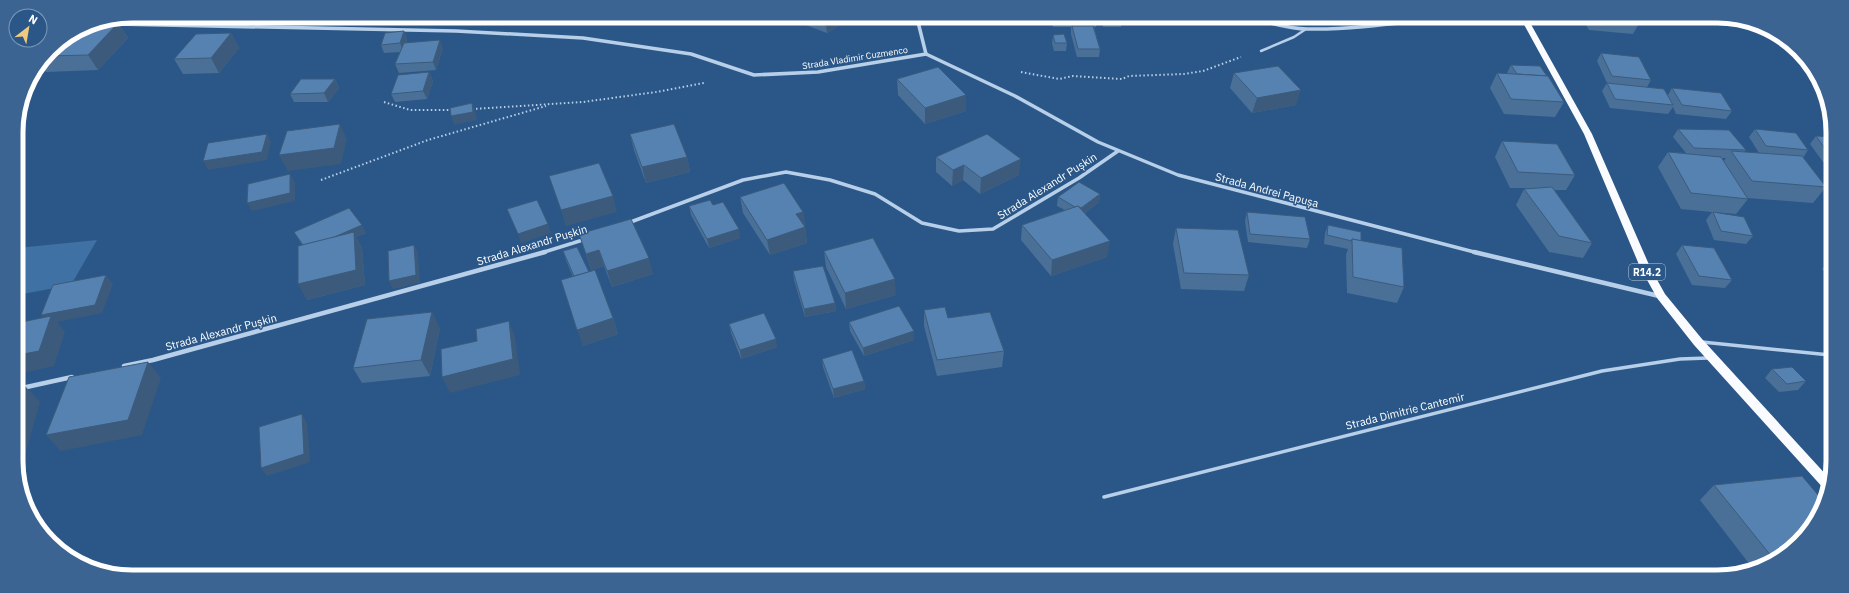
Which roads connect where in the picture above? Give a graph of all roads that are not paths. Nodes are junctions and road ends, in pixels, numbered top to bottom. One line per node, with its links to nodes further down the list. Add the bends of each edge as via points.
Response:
1 (918, 23): 8 (street)
2 (1270, 23): 6 (street)
3 (1400, 23): 6 (street)
4 (1526, 23): 12 (main road, R14.2, via 1588,134 1645,267)
5 (117, 24): 8 (street, Strada Vladimir Cuzmenco, via 456,31 583,38 691,54 754,75 818,72)
6 (1306, 29): 7 (lane)
7 (1261, 51)
8 (926, 54): 9 (street, Strada Andrei Papușa, via 1015,96)
9 (1118, 151): 10 (street, Strada Alexandr Pușkin, via 1079,178 993,229 959,231 922,224 875,194 830,180 786,172 743,180); 12 (street, Strada Andrei Papușa, via 1185,177 1451,248)
10 (626, 224)
11 (590, 238): 16 (street, Strada Alexandr Pușkin, via 153,360)
12 (1661, 296): 13 (main road, R14.2)
13 (1698, 342): 14 (lane); 15 (main road, R14.2)
14 (1826, 355)
15 (1712, 357): 19 (main road, R14.2); 20 (lane, Strada Dimitrie Cantemir, via 1680,359 1602,371)
16 (115, 368)
17 (78, 376): 18 (street)
18 (23, 388)
19 (1824, 479)
20 (1104, 497)

